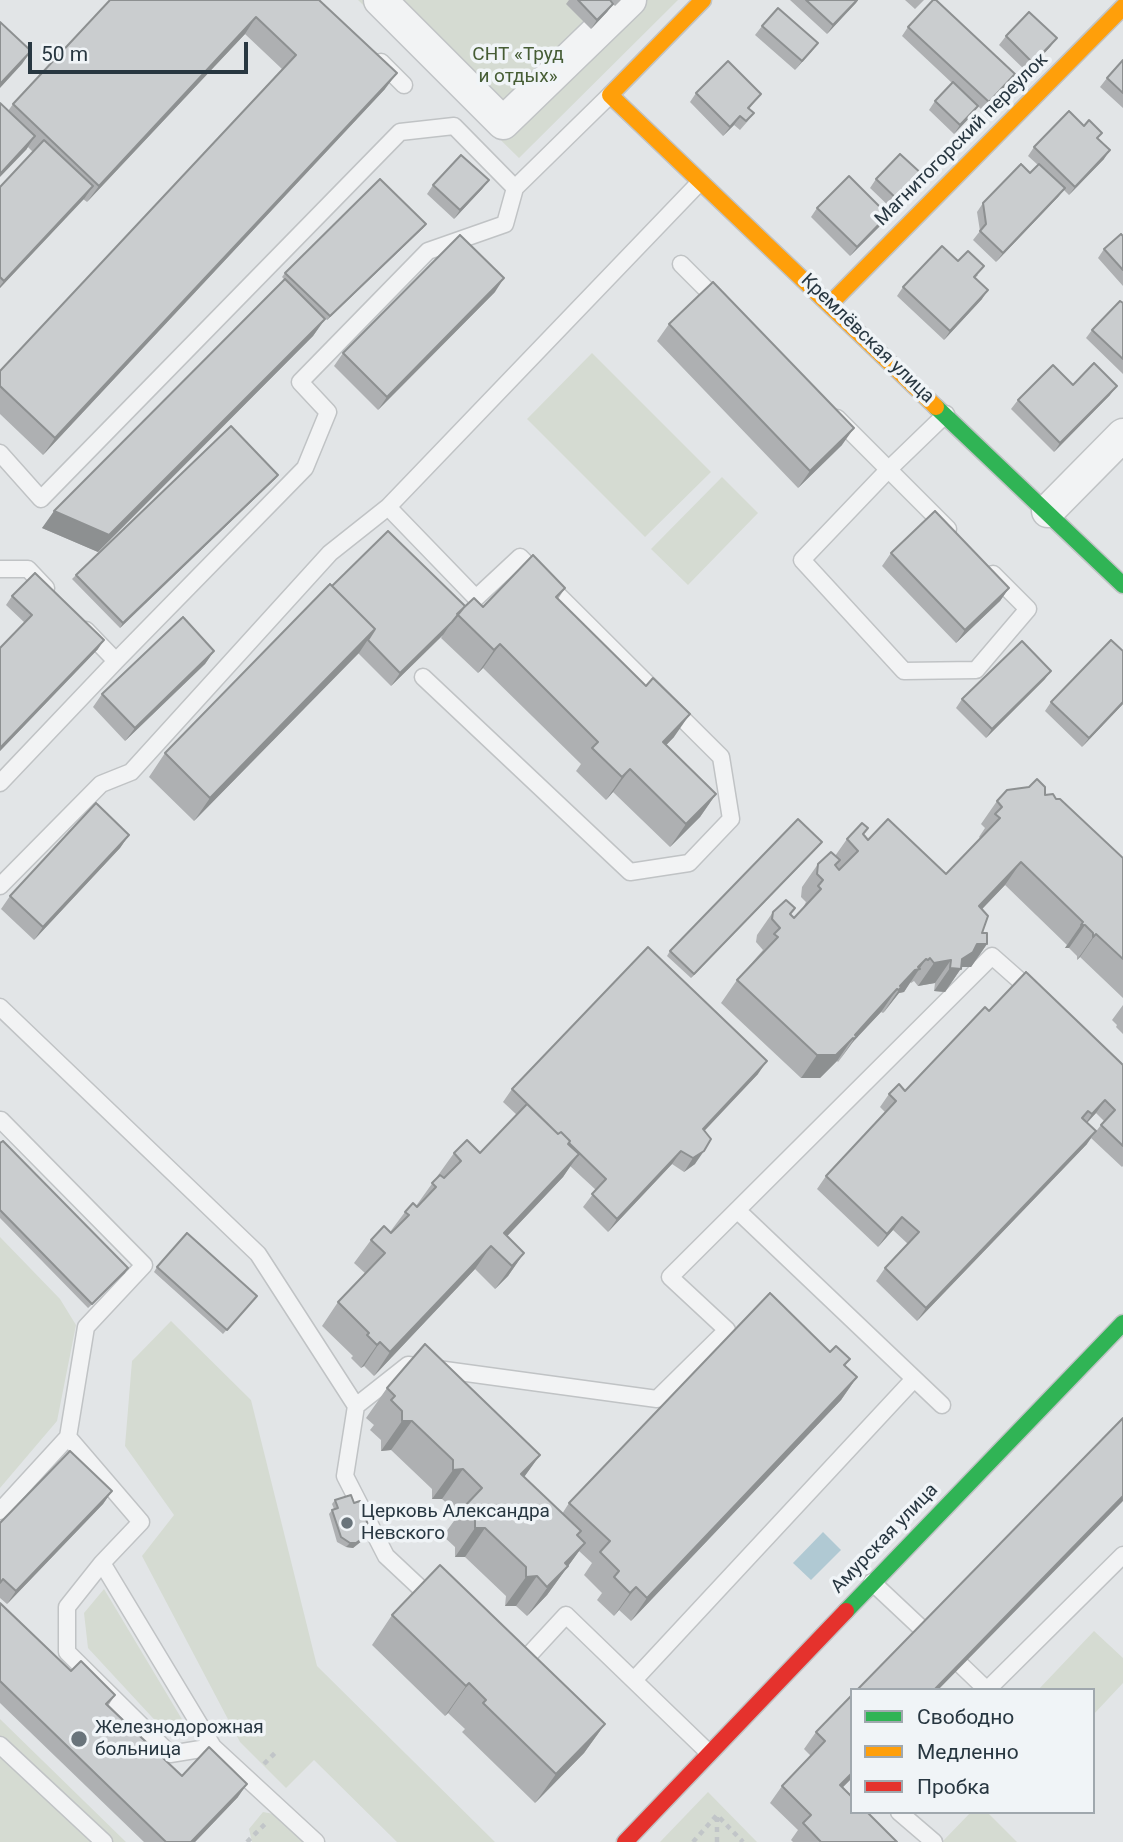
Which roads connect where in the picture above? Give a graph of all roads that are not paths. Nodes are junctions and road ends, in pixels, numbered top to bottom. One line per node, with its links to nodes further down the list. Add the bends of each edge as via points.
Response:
1 (380, 0): 2 (street, via 502,123)
2 (631, 0)
3 (704, 0): 7 (street)
4 (1123, 7): 11 (street, Магнитогорский переулок)
5 (365, 47): 6 (lane)
6 (404, 85)
7 (610, 95): 8 (street, Кремлёвская улица); 9 (lane)
8 (701, 182): 11 (street, Кремлёвская улица); 18 (lane)
9 (515, 188): 16 (lane, via 454,126 400,132 41,499); 26 (lane, via 505,224 428,251 300,382 328,412 305,468)
10 (681, 264): 12 (lane)
11 (830, 304): 14 (street, Кремлёвская улица)
12 (731, 313)
13 (829, 411): 17 (lane)
14 (946, 414): 17 (lane); 19 (street, Кремлёвская улица)
15 (1123, 435): 19 (street)
16 (0, 453)
17 (888, 470): 20 (lane); 21 (lane, via 802,560 904,671 976,670 1028,609)
18 (388, 507): 27 (lane, via 476,598 520,557 721,757 731,820 689,863 630,872); 29 (lane, via 331,553 131,772 101,784)
19 (1048, 511): 23 (street, Кремлёвская улица)
20 (963, 544)
21 (982, 562)
22 (0, 569): 24 (lane, via 28,569)
23 (1123, 585)
24 (54, 597)
25 (72, 615): 26 (lane)
26 (116, 661): 28 (lane)
27 (423, 677)
28 (0, 783)
29 (0, 886)
30 (1042, 1000): 33 (lane, via 992,956)
31 (0, 1007): 37 (lane, via 258,1254)
32 (1, 1120): 38 (lane, via 144,1265 86,1326)
33 (737, 1210): 35 (lane); 37 (lane, via 670,1277 727,1330 657,1399 408,1365)
34 (1123, 1323): 42 (street, Амурская улица)
35 (914, 1379): 36 (lane); 47 (lane)
36 (942, 1405)
37 (356, 1406): 43 (lane, via 345,1476 386,1556)
38 (68, 1437): 39 (lane); 41 (lane, via 141,1521)
39 (0, 1511)
40 (1123, 1555): 49 (lane)
41 (102, 1563): 51 (lane); 51 (lane, via 67,1607 67,1652 170,1754)
42 (872, 1582): 44 (lane); 52 (street, Амурская улица)
43 (444, 1611)
44 (922, 1628)
45 (502, 1665): 47 (lane, via 512,1674 566,1615)
46 (962, 1666): 48 (lane)
47 (634, 1680): 52 (lane)
48 (985, 1688)
49 (989, 1688)
50 (0, 1745): 54 (lane)
51 (213, 1747): 55 (lane)
52 (709, 1752): 56 (street, Амурская улица)
53 (901, 1814): 57 (lane)
54 (104, 1842)
55 (316, 1842)
56 (625, 1842)
57 (934, 1842)

